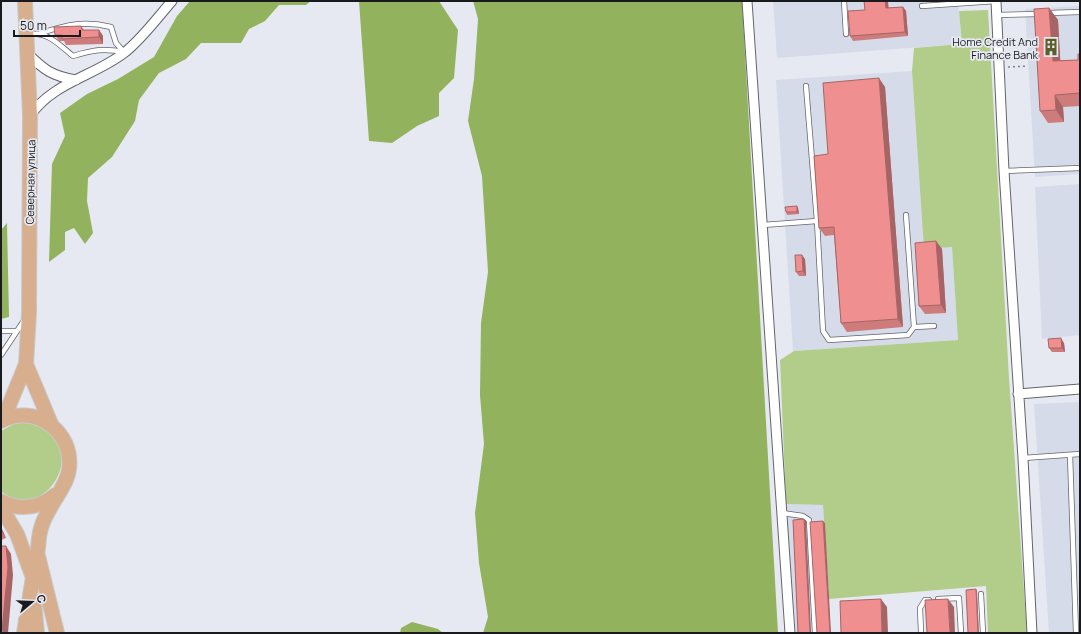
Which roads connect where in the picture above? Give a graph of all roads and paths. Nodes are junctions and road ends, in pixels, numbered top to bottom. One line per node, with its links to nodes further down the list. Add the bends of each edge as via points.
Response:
1 (25, 1): 10 (main road, Северная улица)
2 (172, 1): 12 (street)
3 (748, 1): 23 (street)
4 (844, 1): 11 (lane)
5 (996, 1): 6 (lane); 8 (street)
6 (922, 6)
7 (1080, 12): 8 (lane)
8 (997, 15): 15 (street)
9 (41, 33): 10 (lane); 12 (lane, via 73,56 94,50); 12 (lane, via 71,23 98,23 111,27 116,43)
10 (27, 34): 13 (main road, Северная улица)
11 (846, 34)
12 (124, 52): 16 (street, via 101,68)
13 (27, 53): 16 (street, via 54,75); 18 (main road, Северная улица)
14 (1028, 66): 15 (path)
15 (998, 68): 20 (street)
16 (76, 80): 18 (street, via 49,96)
17 (806, 86): 22 (lane)
18 (30, 116): 24 (main road, Северная улица)
19 (1080, 168): 20 (lane)
20 (1004, 171): 32 (street)
21 (906, 215): 26 (lane)
22 (816, 221): 23 (lane); 26 (lane, via 823,331 829,340 908,335)
23 (763, 225): 41 (street)
24 (29, 312): 28 (lane); 30 (main road, Северная улица)
25 (934, 326): 26 (lane)
26 (914, 327)
27 (1, 331): 28 (lane)
28 (17, 331): 29 (lane)
29 (1, 355)
30 (26, 364): 33 (main road); 34 (main road)
31 (1080, 389): 32 (street)
32 (1018, 394): 37 (street)
33 (2, 421): 34 (main road, via 27,415)
34 (51, 424): 38 (main road, via 63,439 69,456 67,475)
35 (1080, 454): 36 (lane)
36 (1070, 455): 37 (lane); 54 (lane)
37 (1023, 458): 53 (street)
38 (58, 492): 39 (main road, via 50,500 28,507 17,507); 42 (main road, via 46,513 40,531)
39 (1, 501)
40 (1, 507): 43 (main road, via 17,534)
41 (782, 513): 48 (street); 49 (lane, via 803,516 809,520)
42 (38, 554): 43 (main road); 47 (main road)
43 (32, 574): 45 (main road); 46 (main road)
44 (981, 594): 52 (lane)
45 (24, 633)
46 (37, 633)
47 (57, 633)
48 (790, 633)
49 (815, 633)
50 (921, 633): 51 (lane, via 920,608 925,600 959,598)
51 (961, 633)
52 (983, 633)
53 (1032, 633)
54 (1076, 633)

